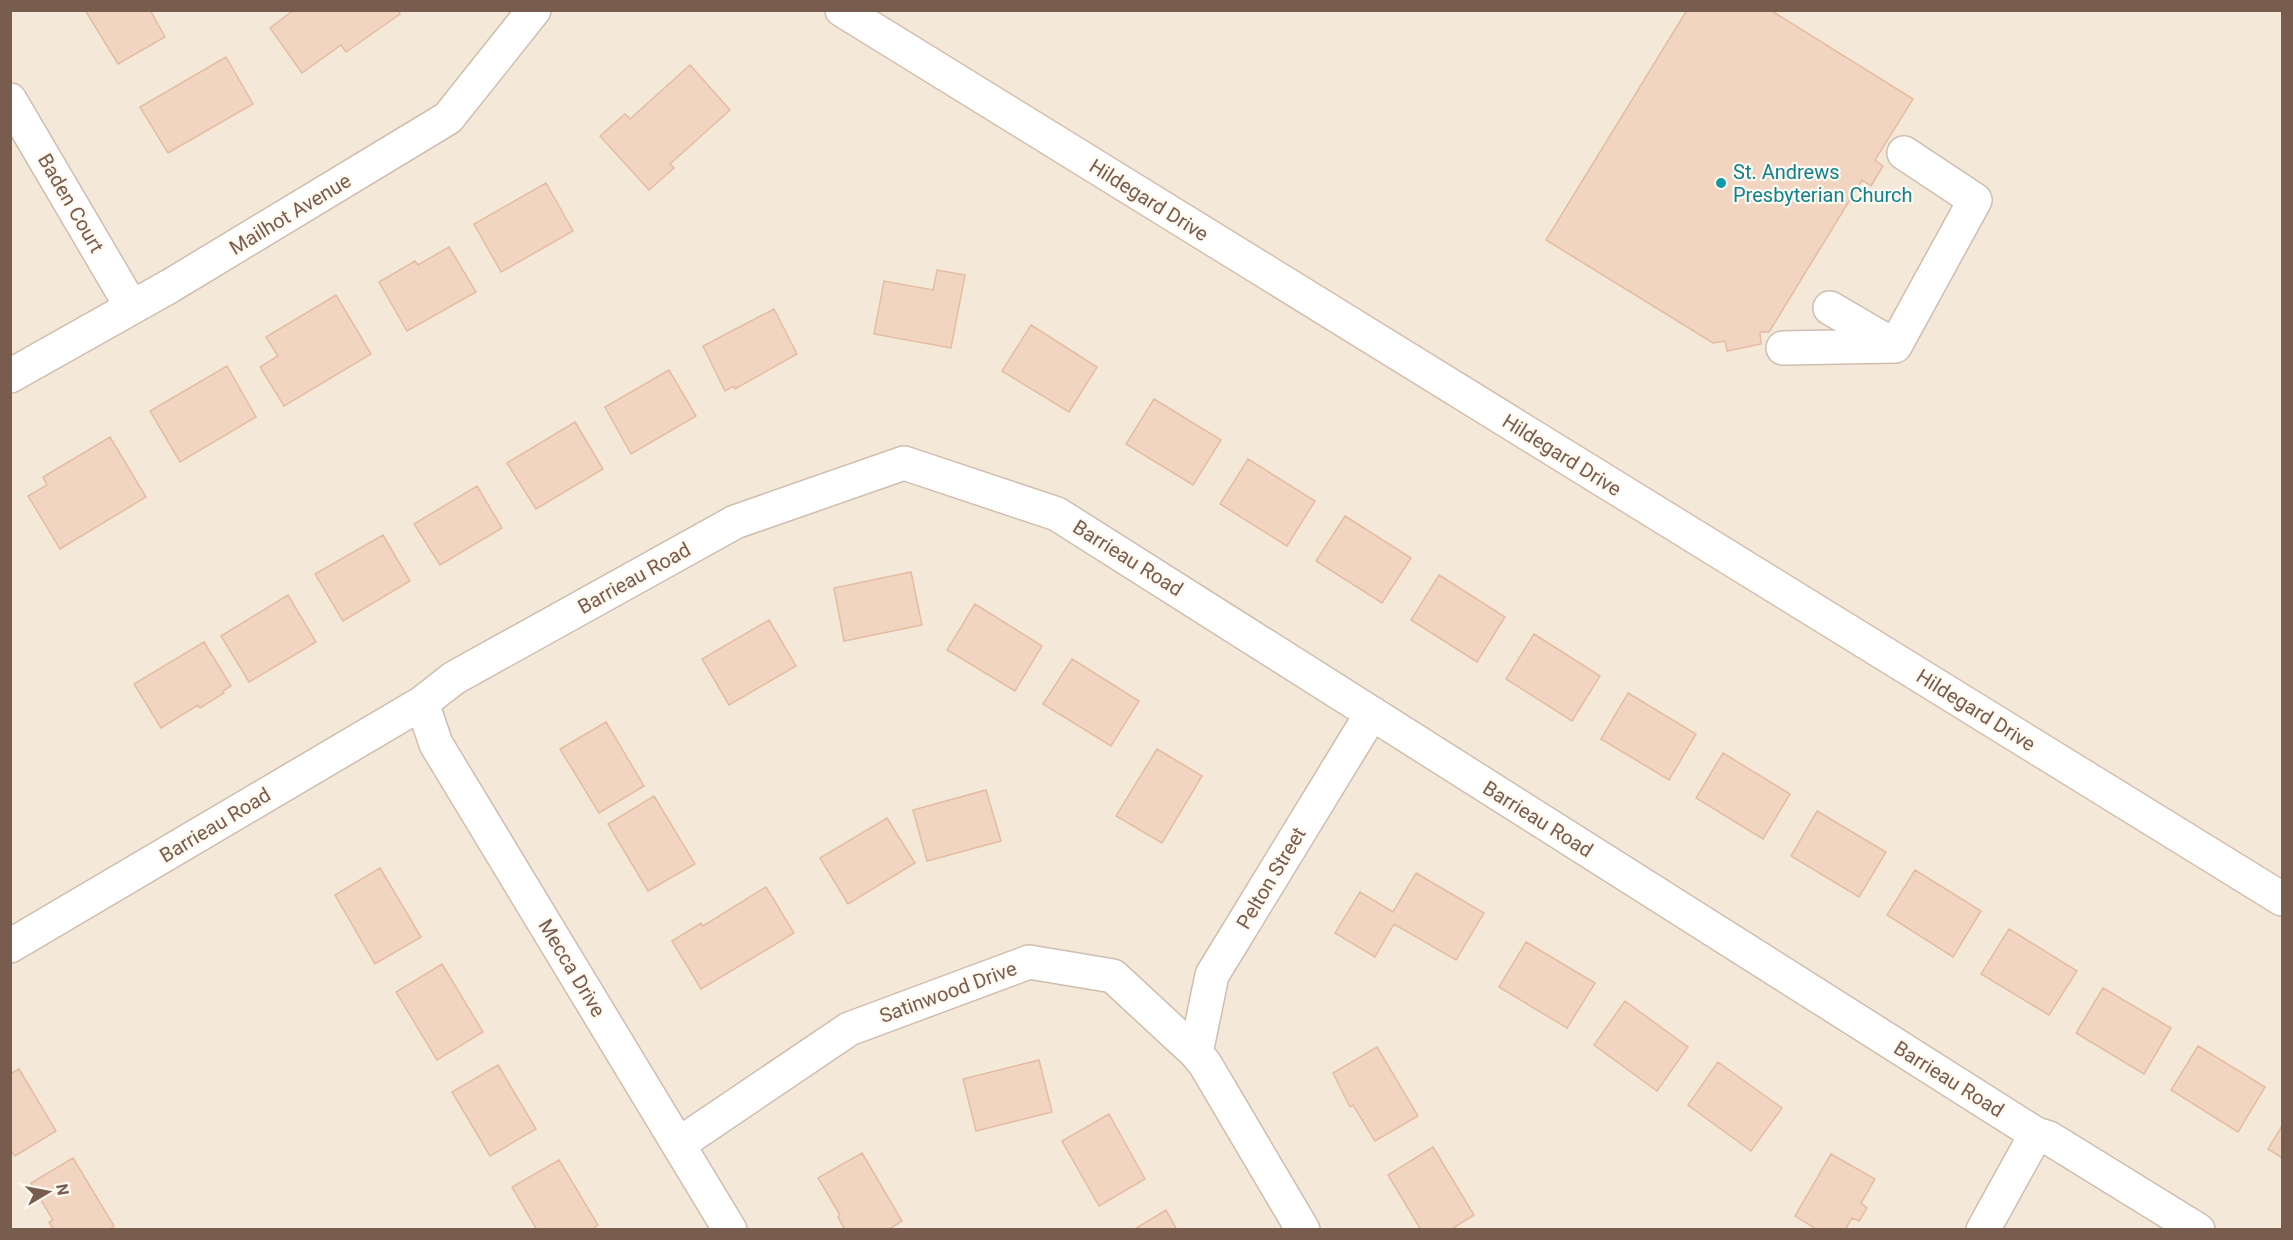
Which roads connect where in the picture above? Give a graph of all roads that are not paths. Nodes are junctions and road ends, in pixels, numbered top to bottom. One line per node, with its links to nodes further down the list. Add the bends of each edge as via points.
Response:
1 (534, 10): 5 (street, Mailhot Avenue, via 448,118)
2 (842, 10): 12 (street, Hildegard Drive)
3 (10, 100): 5 (street, Baden Court)
4 (1904, 153): 7 (street, via 1975,200)
5 (131, 306): 9 (street, Mailhot Avenue)
6 (1830, 308): 7 (street)
7 (1896, 346): 8 (street)
8 (1783, 348)
9 (10, 376)
10 (422, 703): 11 (street, Barrieau Road, via 454,678 735,522 904,463 1057,514); 13 (street, Barrieau Road); 16 (street, Mecca Drive, via 436,744)
11 (1372, 712): 14 (street, Pelton Street, via 1212,975); 15 (street, Barrieau Road)
12 (2283, 899)
13 (10, 946)
14 (1196, 1053): 16 (street, Satinwood Drive, via 1113,976 1029,962 849,1029); 18 (street, Satinwood Drive)
15 (2036, 1134): 19 (street); 20 (street, Barrieau Road, via 2049,1138)
16 (679, 1144): 17 (street, Mecca Drive)
17 (730, 1230)
18 (1304, 1230)
19 (1983, 1230)
20 (2198, 1230)

